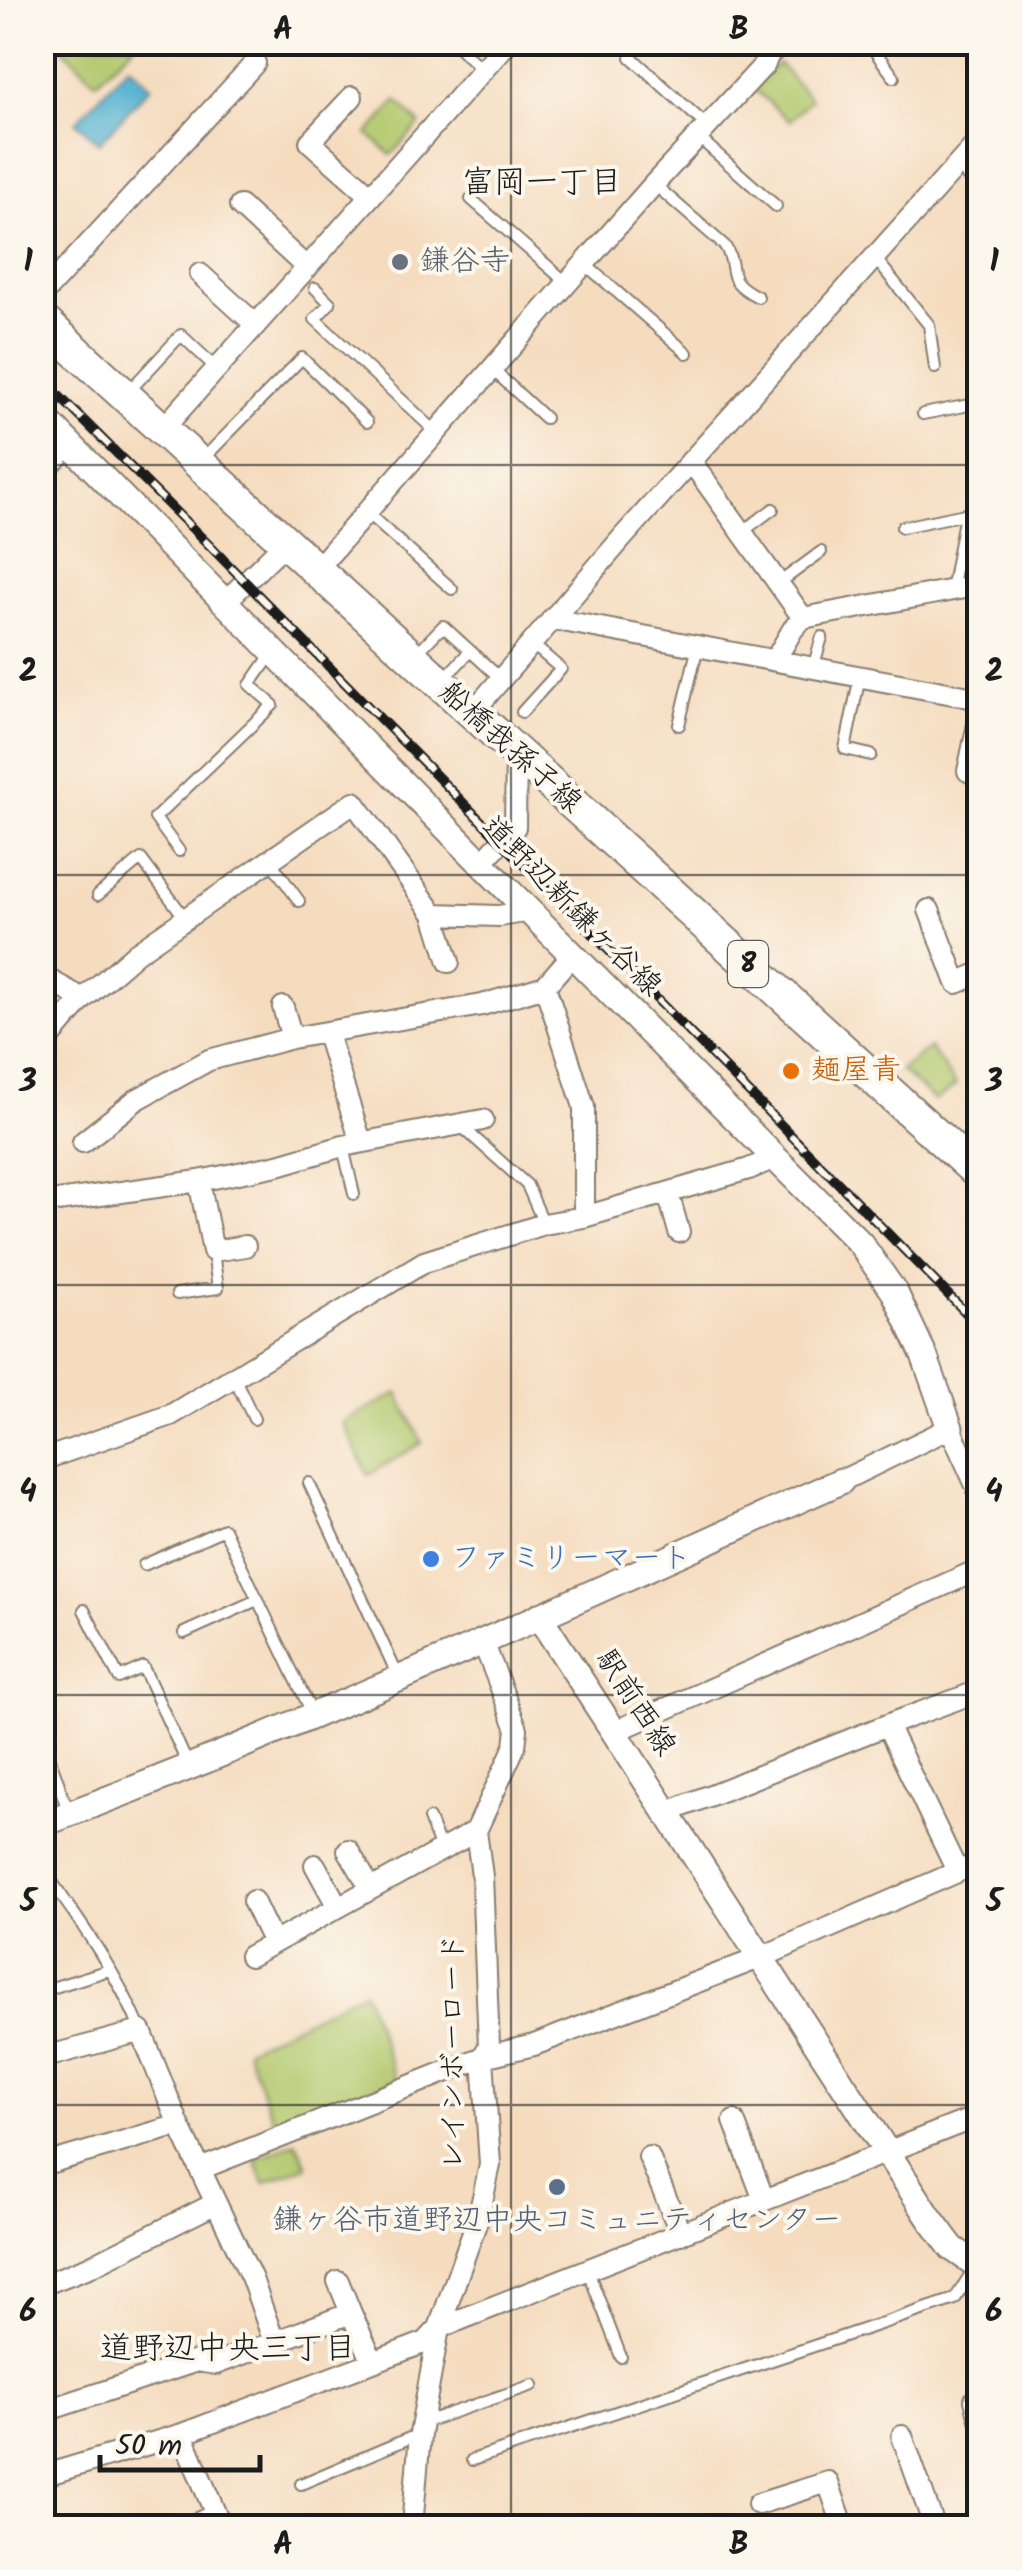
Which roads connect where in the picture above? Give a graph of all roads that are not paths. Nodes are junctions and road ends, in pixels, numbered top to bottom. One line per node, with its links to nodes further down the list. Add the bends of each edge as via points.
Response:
1 (454, 42): 7 (lane)
2 (508, 42): 7 (street)
3 (780, 42): 10 (street)
4 (868, 42): 8 (lane)
5 (631, 57): 10 (lane)
6 (255, 63): 24 (street)
7 (483, 71): 15 (street)
8 (894, 77)
9 (352, 97): 15 (street, via 310,142)
10 (702, 131): 13 (street); 18 (lane)
11 (980, 140): 12 (street)
12 (957, 165): 14 (lane); 19 (street)
13 (654, 184): 20 (street); 25 (lane, via 725,246 735,281)
14 (980, 192)
15 (371, 196): 22 (street)
16 (471, 200): 23 (lane)
17 (240, 206): 22 (street)
18 (776, 206)
19 (874, 257): 29 (lane, via 929,325); 41 (street)
20 (586, 265): 23 (street); 28 (lane)
21 (200, 274): 27 (street)
22 (308, 279): 27 (street); 39 (lane, via 330,303 315,319)
23 (568, 284): 31 (street)
24 (42, 296)
25 (758, 297)
26 (42, 320): 32 (main road, 船橋我孫子線 / 8)
27 (256, 326): 30 (street)
28 (687, 353)
29 (934, 368)
30 (217, 369): 32 (lane, via 182,335); 38 (street)
31 (492, 369): 36 (lane); 39 (street)
32 (125, 396): 38 (main road, 船橋我孫子線 / 8)
33 (980, 403): 34 (lane)
34 (923, 414)
35 (42, 416): 40 (street, 道野辺新鎌ヶ谷線)
36 (545, 418)
37 (368, 422): 42 (lane, via 302,358)
38 (162, 430): 42 (main road, 船橋我孫子線 / 8)
39 (436, 432): 45 (street)
40 (74, 448): 43 (lane); 55 (street, 道野辺新鎌ヶ谷線)
41 (691, 461): 47 (street); 57 (street)
42 (198, 463): 48 (main road, 船橋我孫子線 / 8)
43 (42, 480)
44 (773, 508): 47 (lane)
45 (366, 512): 50 (street); 53 (lane)
46 (902, 527): 54 (lane, via 965,514)
47 (742, 532): 51 (street)
48 (285, 544): 50 (main road, 船橋我孫子線 / 8); 55 (street)
49 (821, 552): 51 (lane)
50 (315, 571): 63 (main road, 船橋我孫子線 / 8)
51 (778, 583): 56 (street)
52 (980, 585): 54 (street)
53 (452, 588)
54 (951, 590): 56 (street)
55 (226, 602): 62 (street, 道野辺新鎌ヶ谷線)
56 (803, 618): 64 (street)
57 (552, 619): 59 (street); 60 (street)
58 (822, 637): 65 (lane)
59 (532, 643): 67 (street); 70 (lane, via 561,669)
60 (698, 646): 64 (street); 73 (lane)
61 (470, 650): 63 (lane, via 443,626); 67 (lane); 68 (lane)
62 (274, 652): 77 (lane, via 250,685 274,706 155,818); 79 (street, 道野辺新鎌ヶ谷線)
63 (412, 659): 68 (main road, 船橋我孫子線 / 8)
64 (775, 660): 65 (street)
65 (813, 668): 66 (street)
66 (860, 676): 69 (street); 75 (lane, via 844,748)
67 (500, 679): 71 (street)
68 (440, 683): 71 (main road, 船橋我孫子線 / 8)
69 (980, 699)
70 (522, 712)
71 (472, 713): 74 (main road, 船橋我孫子線 / 8)
72 (980, 715): 76 (street, via 968,771)
73 (679, 725)
74 (516, 754): 79 (street, via 515,827); 101 (main road, 船橋我孫子線 / 8)
75 (871, 755)
76 (980, 775)
77 (180, 850)
78 (271, 862): 81 (lane); 84 (street, via 354,802); 85 (street)
79 (481, 863): 83 (street, 道野辺新鎌ヶ谷線)
80 (98, 895): 85 (lane, via 141,859)
81 (299, 902)
82 (929, 910): 88 (street, via 956,983)
83 (531, 911): 84 (street); 86 (street, 道野辺新鎌ヶ谷線)
84 (434, 914): 87 (street)
85 (186, 919): 91 (street)
86 (572, 954): 90 (street); 100 (street, 道野辺新鎌ヶ谷線)
87 (448, 962)
88 (980, 974)
89 (42, 976): 91 (street)
90 (545, 986): 93 (street, via 482,1005); 106 (street, via 584,1107)
91 (83, 999): 95 (street)
92 (283, 1007): 94 (street)
93 (327, 1034): 94 (street); 99 (street)
94 (292, 1038): 98 (street, via 209,1060 136,1100)
95 (42, 1046)
96 (483, 1120): 97 (street)
97 (460, 1124): 99 (street); 107 (lane, via 528,1185)
98 (83, 1142)
99 (352, 1144): 102 (street); 104 (lane)
100 (777, 1157): 103 (street); 114 (street, 道野辺新鎌ヶ谷線, via 860,1243 895,1293)
101 (980, 1175)
102 (199, 1181): 105 (street); 110 (street)
103 (668, 1193): 106 (street); 108 (street)
104 (354, 1194)
105 (58, 1201)
106 (584, 1217): 107 (street)
107 (544, 1224): 112 (street, via 424,1262)
108 (680, 1232)
109 (245, 1246): 110 (street)
110 (213, 1251): 111 (lane, via 218,1288)
111 (177, 1294)
112 (235, 1380): 113 (lane); 115 (street, via 172,1415)
113 (254, 1419)
114 (950, 1428): 116 (street); 118 (street, 道野辺新鎌ヶ谷線)
115 (42, 1460)
116 (841, 1480): 123 (street)
117 (310, 1483): 126 (lane)
118 (980, 1494)
119 (144, 1565): 121 (lane, via 224,1529)
120 (980, 1569): 130 (street)
121 (257, 1600): 124 (lane); 128 (lane)
122 (84, 1610): 132 (lane, via 119,1678 143,1667)
123 (539, 1616): 125 (street); 130 (street, 駅前西線)
124 (184, 1634)
125 (483, 1642): 126 (street); 137 (street, via 517,1728)
126 (398, 1678): 128 (street)
127 (980, 1707): 129 (street, via 971,1694)
128 (314, 1716): 132 (street)
129 (888, 1725): 133 (street); 143 (street)
130 (616, 1731): 133 (street, 駅前西線)
131 (42, 1737): 134 (lane)
132 (189, 1768): 134 (street)
133 (668, 1812): 149 (street, 駅前西線)
134 (69, 1814): 136 (street)
135 (429, 1819): 139 (lane)
136 (42, 1824)
137 (476, 1831): 139 (street); 154 (street, レインボーロード, via 488,2013)
138 (348, 1850): 144 (street)
139 (442, 1850): 144 (street)
140 (980, 1862): 143 (street)
141 (315, 1865): 146 (street)
142 (42, 1868): 150 (lane)
143 (957, 1870): 149 (street)
144 (371, 1889): 146 (street)
145 (253, 1901): 147 (street)
146 (338, 1907): 147 (street)
147 (274, 1943): 148 (street)
148 (250, 1956)
149 (762, 1956): 154 (street); 158 (street, 駅前西線)
150 (110, 1970): 151 (lane); 152 (lane)
151 (42, 1991)
152 (141, 2032): 153 (street); 157 (street)
153 (42, 2058)
154 (483, 2058): 161 (street); 170 (street, レインボーロード, via 490,2165)
155 (980, 2120): 158 (street)
156 (734, 2121): 162 (street)
157 (178, 2125): 160 (street); 161 (street)
158 (887, 2152): 162 (street); 165 (street, 駅前西線, via 952,2248)
159 (649, 2158): 164 (street)
160 (42, 2164)
161 (200, 2169): 163 (street)
162 (764, 2200): 164 (street)
163 (216, 2204): 168 (street); 171 (street)
164 (681, 2234): 166 (street)
165 (977, 2267): 179 (lane, via 954,2299)
166 (588, 2271): 170 (street); 172 (lane)
167 (338, 2281): 169 (street)
168 (42, 2285)
169 (351, 2314): 171 (street); 173 (street)
170 (439, 2328): 173 (street, via 426,2342); 176 (street, レインボーロード)
171 (274, 2342): 175 (street)
172 (621, 2358)
173 (373, 2362): 177 (street)
174 (533, 2385): 176 (lane)
175 (42, 2412)
176 (420, 2428): 181 (lane); 185 (street, レインボーロード)
177 (182, 2434): 180 (street); 184 (street, via 216,2515)
178 (902, 2436): 187 (street)
179 (472, 2460)
180 (42, 2476)
181 (301, 2484)
182 (758, 2504): 186 (street, via 828,2482)
183 (980, 2524): 188 (street)
184 (186, 2528)
185 (412, 2528)
186 (844, 2528)
187 (935, 2528)
188 (970, 2528)

